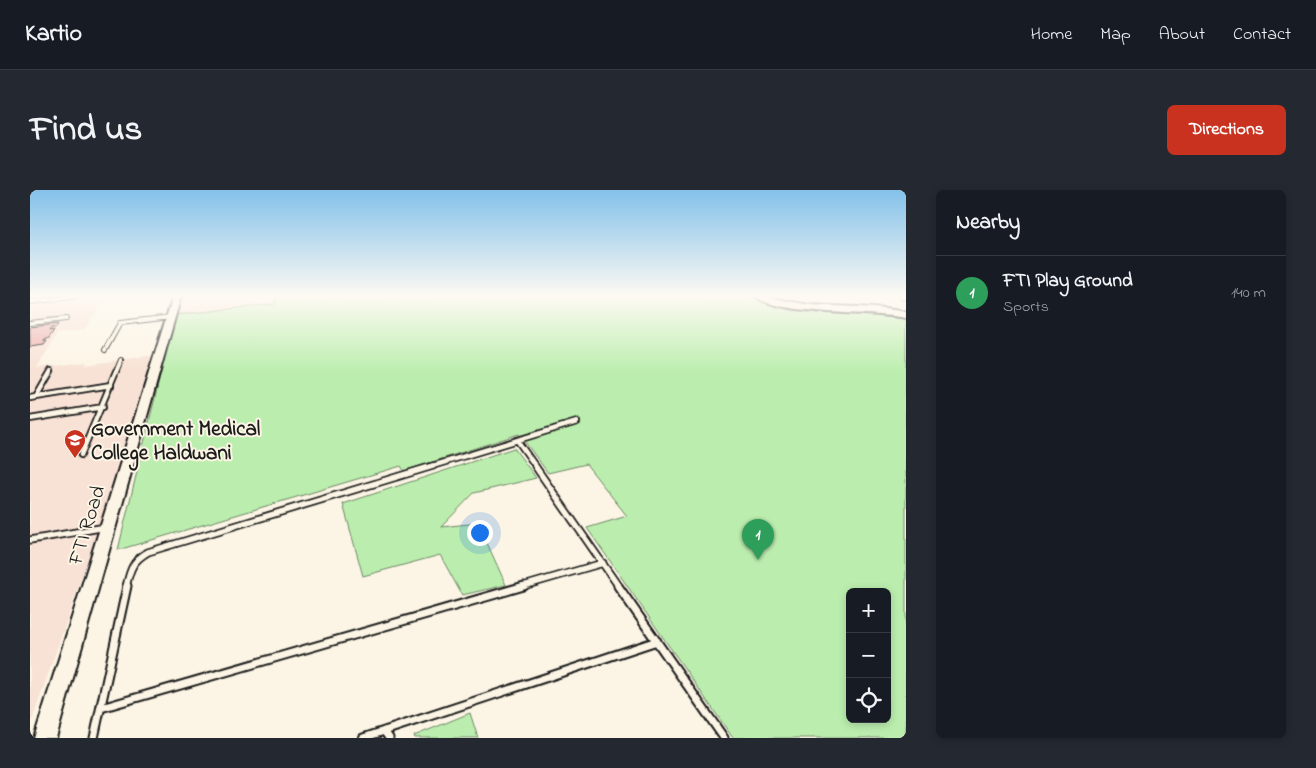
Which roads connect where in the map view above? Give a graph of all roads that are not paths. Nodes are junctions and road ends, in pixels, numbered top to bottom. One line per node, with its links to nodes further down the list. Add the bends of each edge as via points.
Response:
1 (43, 322): 4 (lane)
2 (130, 322): 5 (lane, via 120,323)
3 (169, 322): 16 (main road, FTI Road)
4 (30, 323)
5 (106, 350)
6 (122, 360): 8 (lane)
7 (51, 372): 9 (lane)
8 (111, 385): 9 (lane); 11 (lane)
9 (36, 397): 10 (lane)
10 (30, 398)
11 (102, 407): 12 (lane); 15 (lane)
12 (30, 419)
13 (577, 422): 14 (lane)
14 (517, 440): 18 (lane); 20 (lane, via 148,552 138,558 130,566)
15 (81, 455)
16 (107, 527): 17 (lane); 22 (main road, FTI Road)
17 (30, 540)
18 (603, 563): 19 (lane); 20 (lane)
19 (657, 640): 21 (lane); 25 (lane)
20 (101, 708): 23 (lane)
21 (387, 734): 24 (lane)
22 (45, 738)
23 (94, 738)
24 (363, 738)
25 (724, 738)

